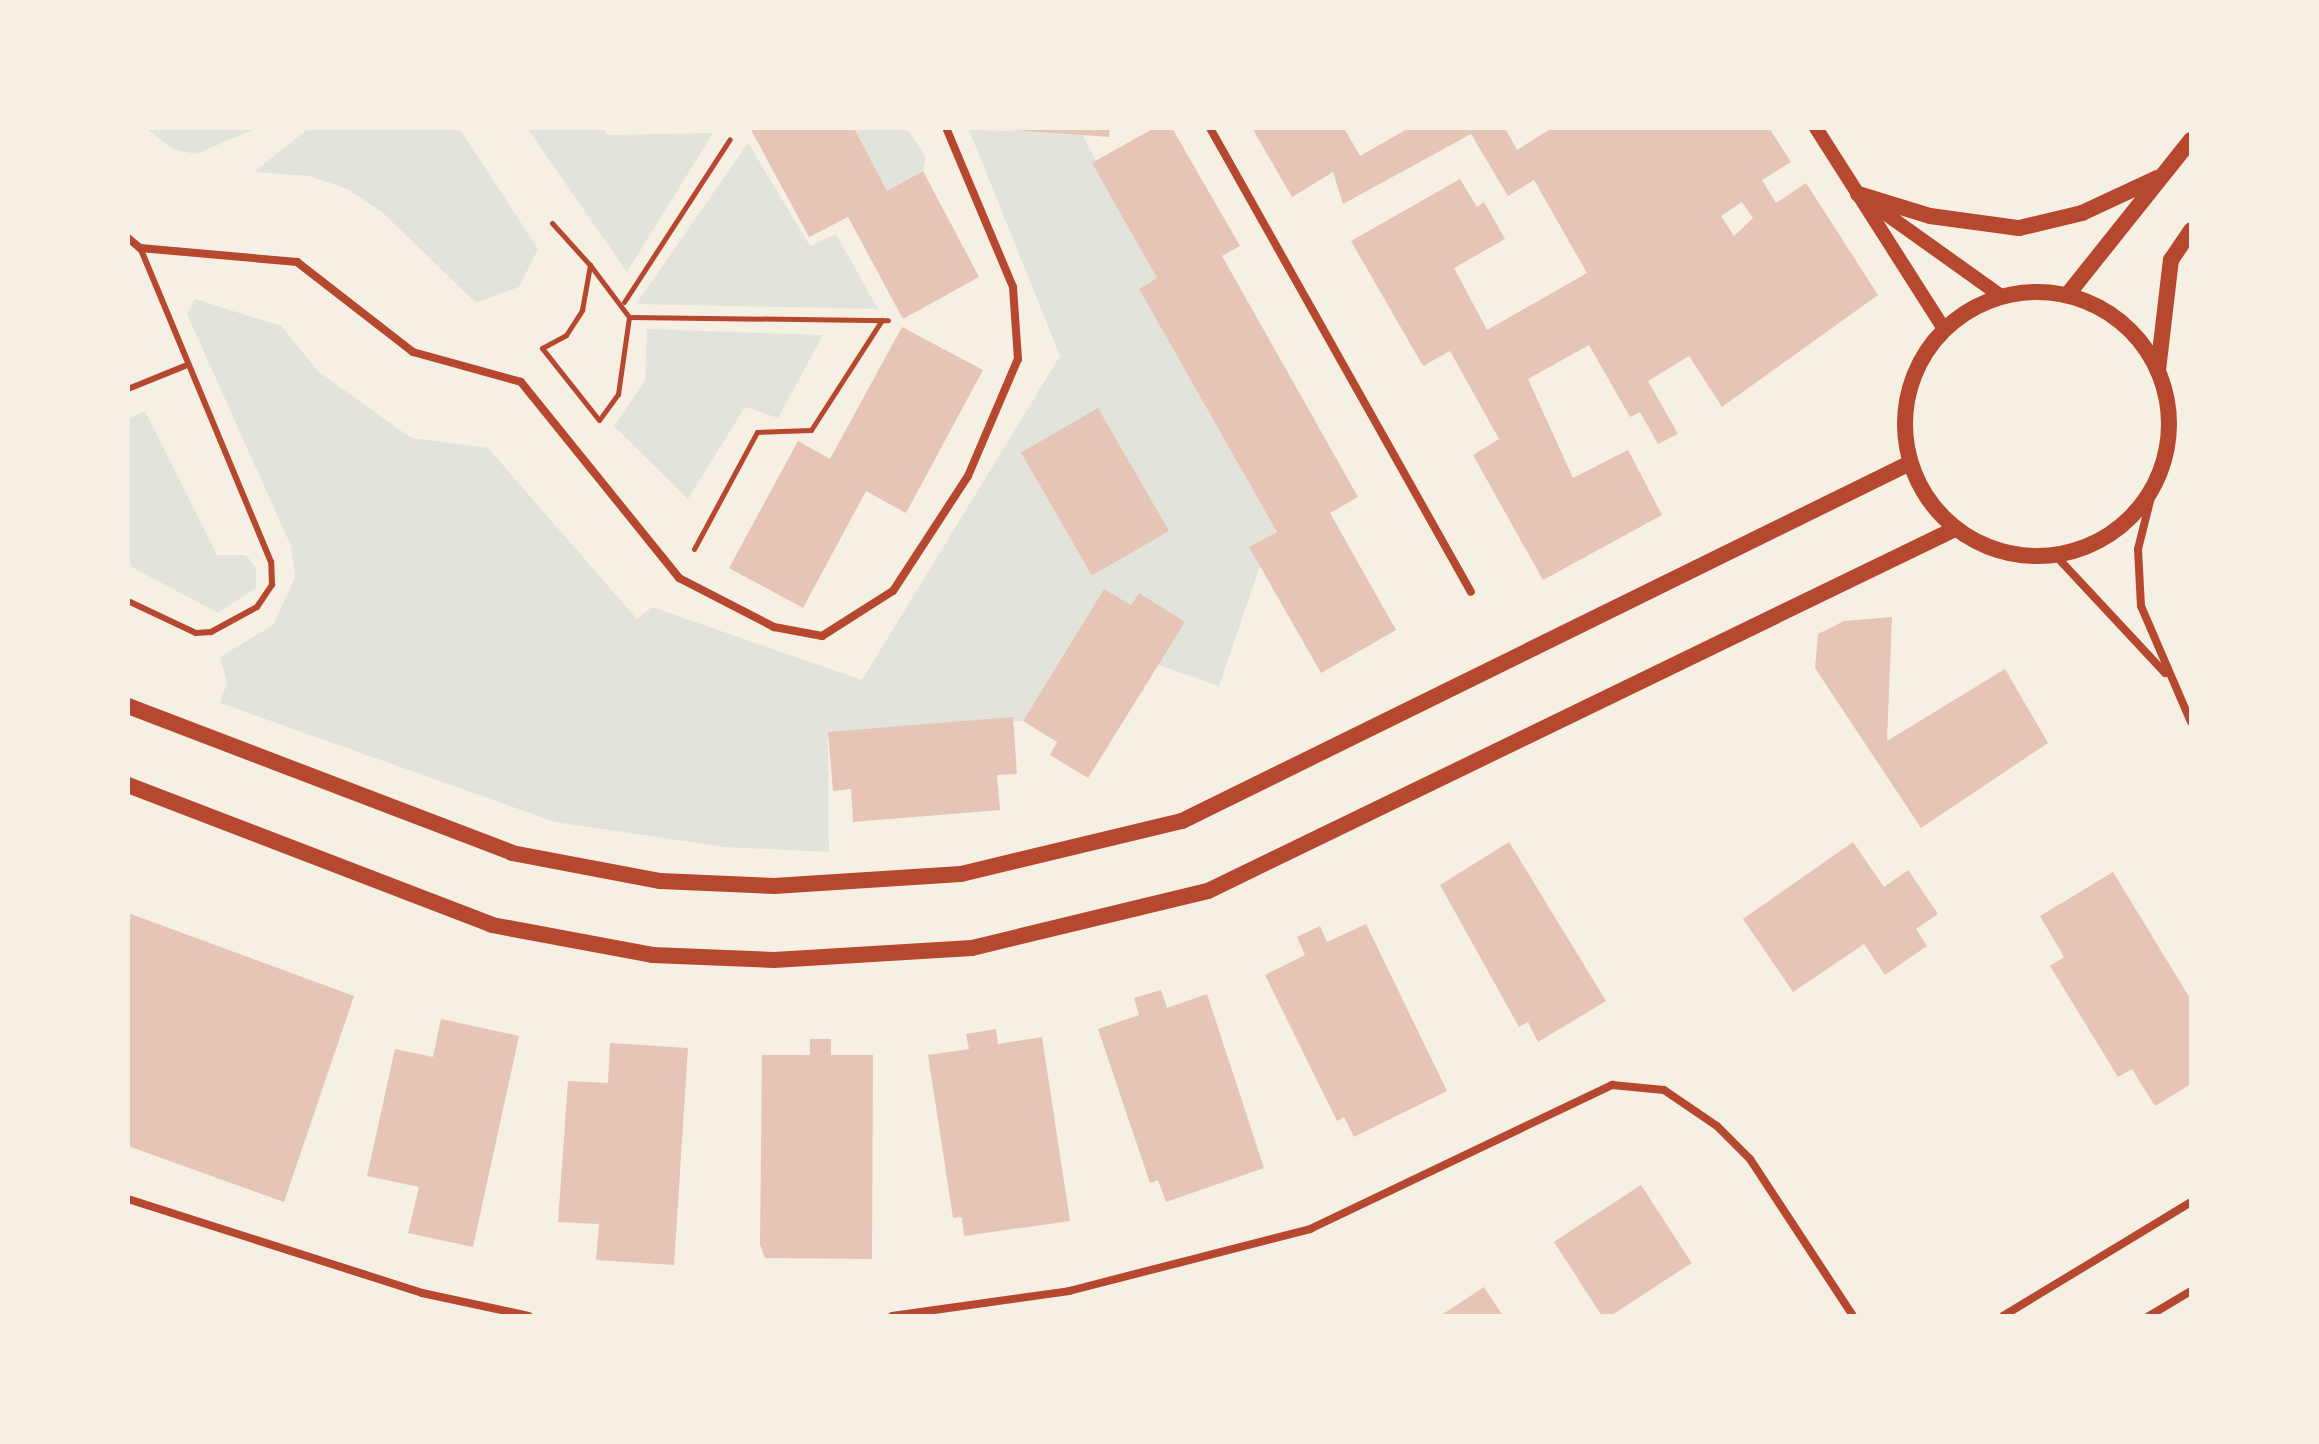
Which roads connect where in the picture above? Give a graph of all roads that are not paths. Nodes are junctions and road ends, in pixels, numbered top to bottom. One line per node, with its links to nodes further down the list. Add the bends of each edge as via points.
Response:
1 (946, 128): 9 (street, via 1013,287 1018,359 968,476 893,591 822,636 774,627 679,578 521,382 413,352 297,262)
2 (1210, 128): 20 (street)
3 (1816, 128): 6 (street)
4 (2191, 140): 5 (main road)
5 (2157, 178): 6 (main road, via 2082,213 2019,228 1930,216); 10 (main road)
6 (1858, 194): 11 (street); 12 (street)
7 (2191, 230): 14 (main road, via 2171,260)
8 (128, 238): 9 (street)
9 (140, 248): 13 (lane)
10 (2068, 294): 11 (main road); 14 (main road, via 2122,322)
11 (2001, 296): 12 (main road)
12 (1944, 329): 16 (main road, via 1908,391)
13 (185, 366): 15 (lane); 21 (lane, via 271,562 272,585 257,607 211,632 196,633)
14 (2158, 370): 17 (main road, via 2168,408 2167,448)
15 (128, 389)
16 (1910, 463): 18 (main road, via 1928,500); 23 (main road, via 1182,821 961,874 774,886 660,881 512,853)
17 (2154, 485): 19 (main road, via 2131,517 2100,541); 22 (street, via 2138,549 2141,606)
18 (1955, 529): 19 (main road, via 1986,547); 25 (main road, via 1208,891 972,948 774,960 652,955 492,925)
19 (2056, 556): 22 (street)
20 (1471, 592)
21 (128, 601)
22 (2171, 680): 24 (street)
23 (128, 706)
24 (2191, 722)
25 (128, 785)
26 (128, 1199): 29 (street)
27 (2191, 1202): 34 (street)
28 (2191, 1291): 35 (street)
29 (477, 1305): 30 (street); 31 (street)
30 (473, 1316)
31 (529, 1316)
32 (892, 1316): 33 (street, via 1069,1291 1310,1229 1612,1085 1664,1090 1717,1126 1750,1159)
33 (1853, 1316)
34 (2003, 1316)
35 (2149, 1316)

